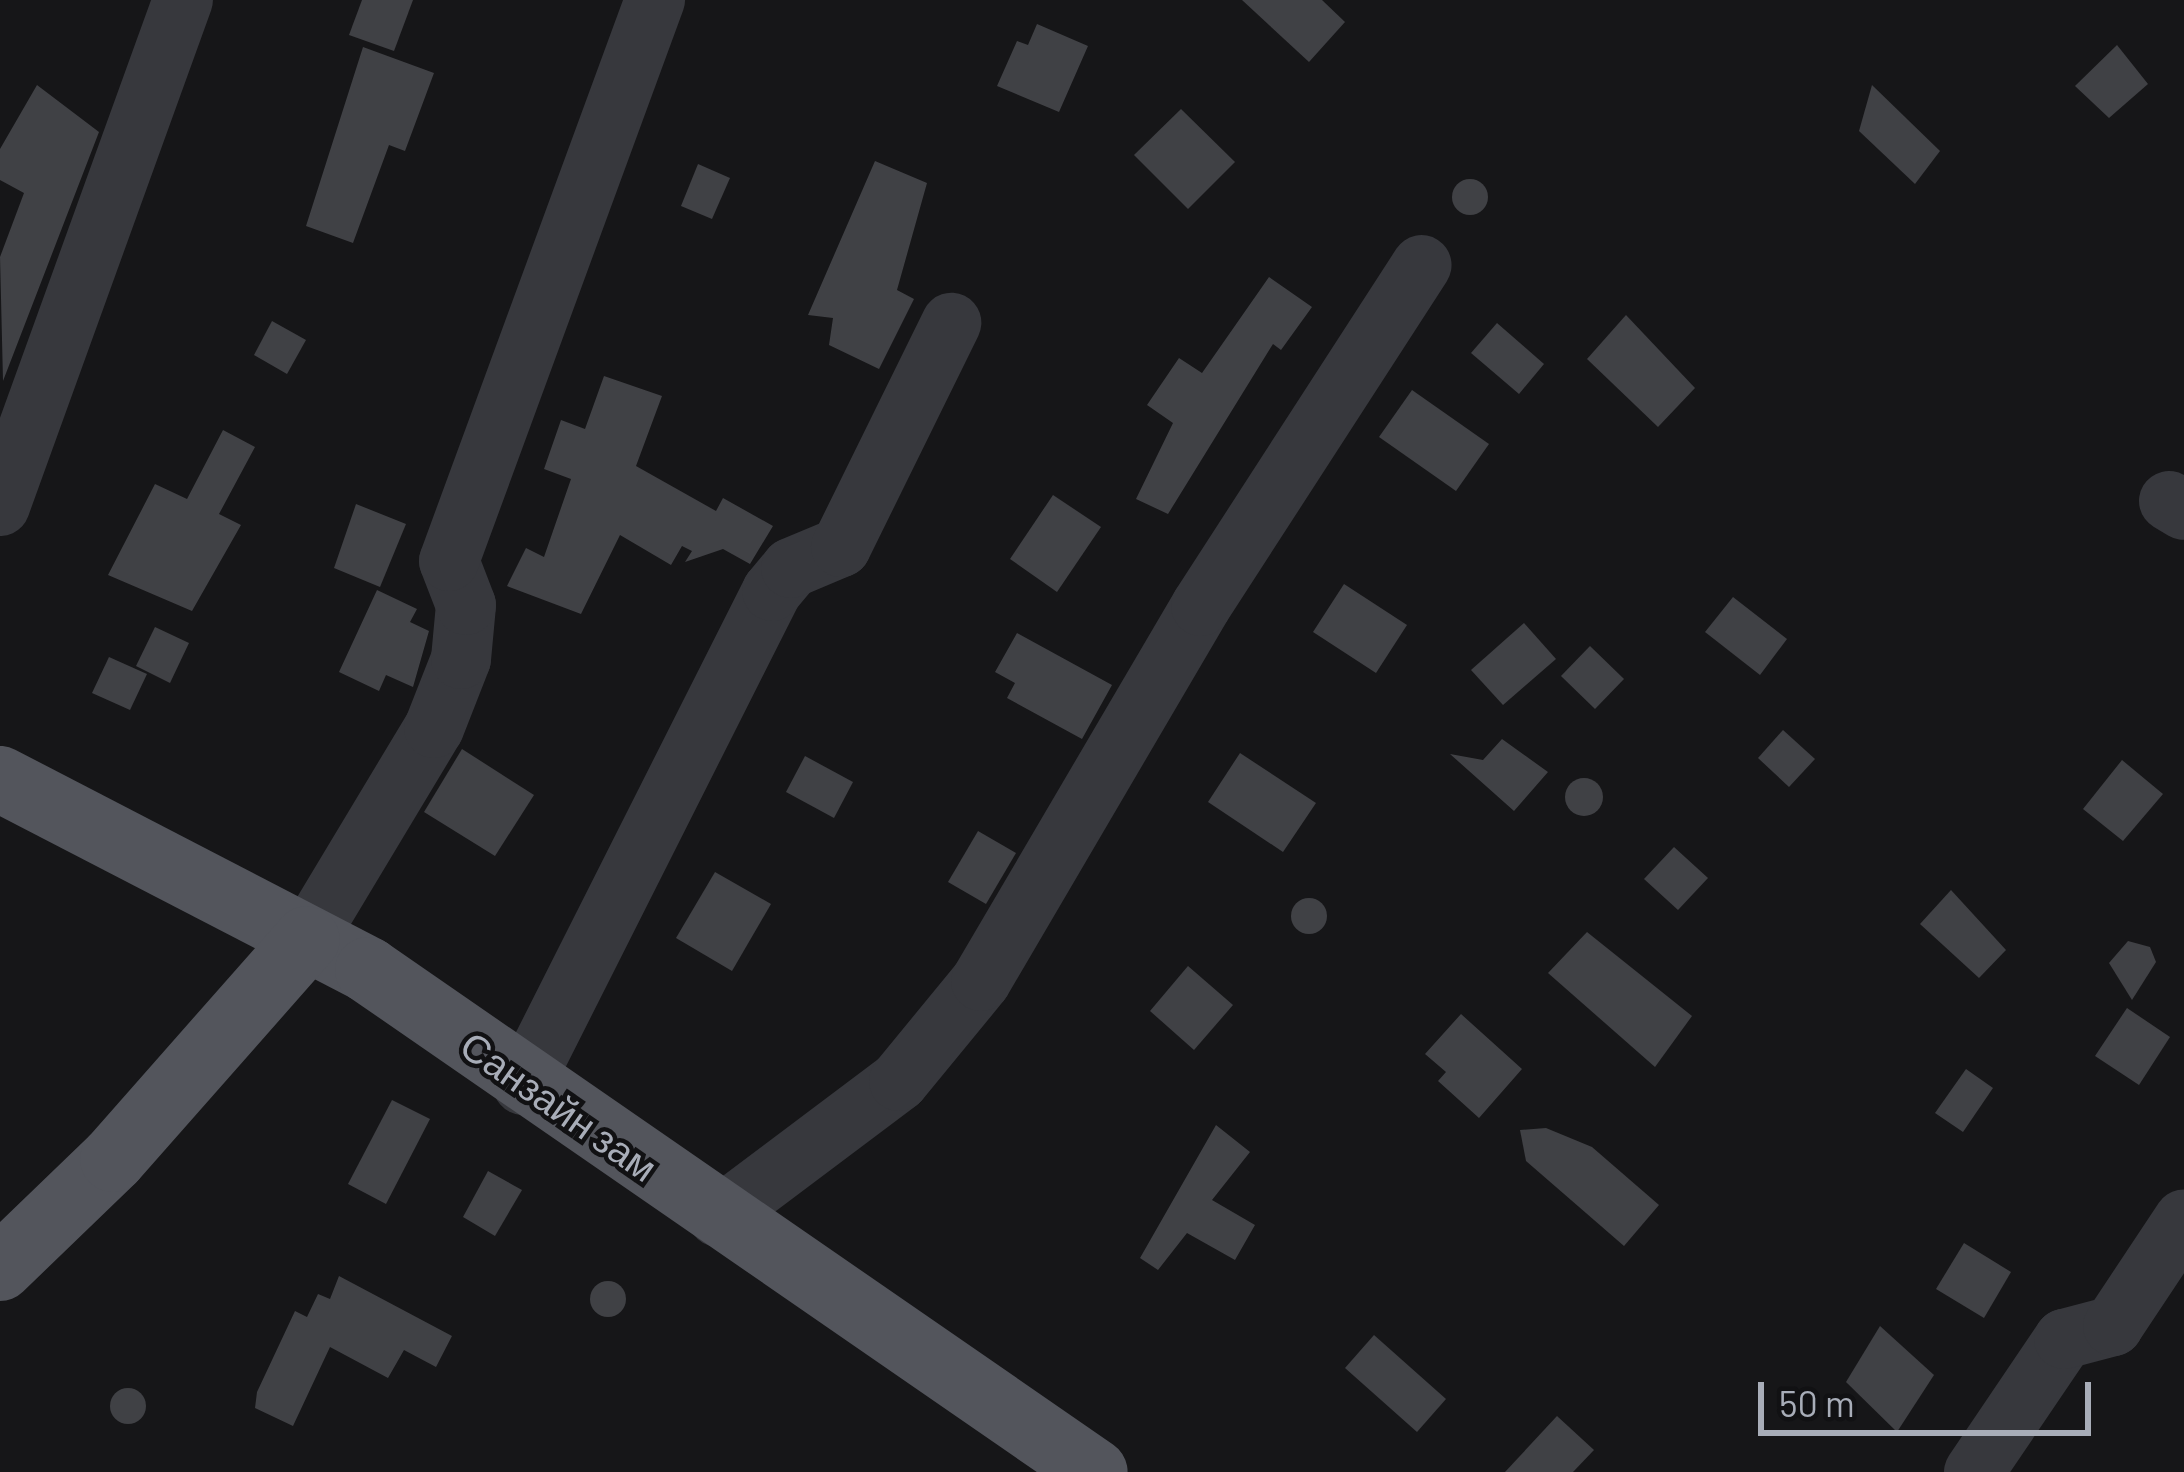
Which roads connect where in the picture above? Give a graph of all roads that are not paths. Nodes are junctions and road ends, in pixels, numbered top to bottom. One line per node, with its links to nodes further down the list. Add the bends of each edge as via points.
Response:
1 (183, 0): 5 (street)
2 (655, 0): 7 (street, via 449,561 466,604 461,659 434,728)
3 (1422, 266): 9 (street, via 1201,606 981,981 899,1081)
4 (951, 323): 8 (street, via 841,547 790,568 772,591)
5 (0, 506)
6 (0, 779): 7 (main road, Санзайн зам)
7 (308, 939): 8 (main road, Санзайн зам, via 368,970); 11 (main road, via 113,1159)
8 (523, 1085): 9 (main road, Санзайн зам)
9 (718, 1217): 12 (main road, Санзайн зам)
10 (2184, 1220): 13 (street, via 2113,1326 2064,1339)
11 (0, 1268)
12 (1095, 1472)
13 (1974, 1472)

